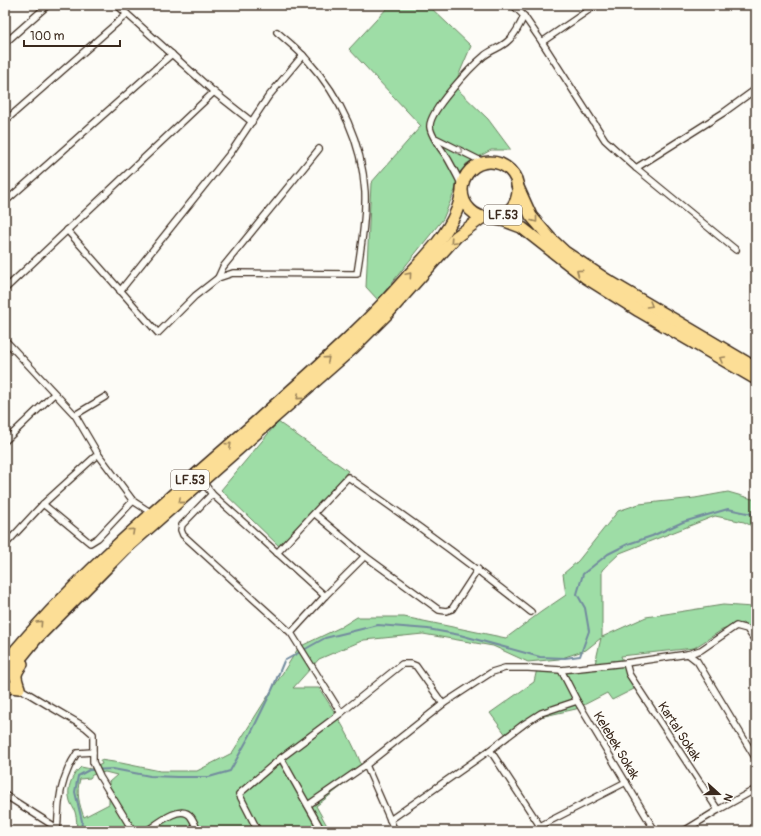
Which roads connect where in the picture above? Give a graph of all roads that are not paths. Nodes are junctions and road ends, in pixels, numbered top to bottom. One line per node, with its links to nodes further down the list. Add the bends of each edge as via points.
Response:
1 (48, 5): 9 (street)
2 (117, 5): 5 (street)
3 (513, 5): 6 (street)
4 (596, 5): 8 (street)
5 (126, 14): 10 (street); 14 (street)
6 (524, 16): 8 (street); 16 (street, via 510,40 485,54 459,80 434,114 430,129)
7 (277, 32): 11 (street)
8 (542, 42): 19 (street, via 605,140)
9 (5, 43)
10 (172, 54): 13 (street); 22 (street)
11 (303, 55): 15 (street, via 268,97); 26 (street, via 322,77 345,114 360,158 365,193 357,274 233,273)
12 (756, 89): 19 (street)
13 (214, 92): 15 (street); 24 (street)
14 (5, 121)
15 (252, 122): 28 (street, via 232,151)
16 (435, 138): 18 (street, one-way to 18); 21 (street)
17 (320, 149): 26 (street, via 223,267)
18 (485, 162): 20 (highway, LF.53, via 494,162 509,170); 21 (highway, LF.53, via 470,171)
19 (636, 168): 25 (street)
20 (517, 185): 23 (highway, LF.53, via 518,193 512,208 499,217); 30 (highway, LF.53, one-way to 30, via 531,216 565,252)
21 (462, 190): 23 (highway, LF.53, via 467,206 477,215); 41 (highway, LF.53, one-way to 21, via 331,356 393,293 447,230 456,212)
22 (5, 202)
23 (487, 218): 31 (highway, LF.53, one-way to 23, via 585,277 521,228 505,221); 37 (highway, LF.53, one-way to 37, via 456,237 389,312 348,353)
24 (67, 230): 27 (street); 28 (street)
25 (736, 250)
26 (218, 278): 28 (street, via 195,296 158,333)
27 (5, 289)
28 (120, 291)
29 (6, 342): 32 (street)
30 (756, 368)
31 (756, 379)
32 (54, 394): 34 (street); 35 (street)
33 (105, 397): 34 (street)
34 (75, 415): 36 (street)
35 (5, 441)
36 (98, 454): 39 (street); 40 (street)
37 (203, 482): 38 (street); 44 (highway, LF.53, one-way to 44)
38 (212, 494): 45 (street); 50 (street, via 182,525 183,535)
39 (133, 501): 40 (street, via 98,538 90,542); 41 (street)
40 (43, 504): 43 (street)
41 (152, 514): 53 (highway, LF.53, one-way to 41, via 88,572)
42 (315, 514): 45 (street); 46 (street); 47 (street, via 348,477)
43 (5, 545)
44 (125, 549): 56 (highway, LF.53, via 35,640); 57 (highway, via 23,662 16,672)
45 (277, 553): 48 (street)
46 (365, 556): 47 (street, via 439,610 446,612 452,609); 48 (street)
47 (478, 569): 49 (street)
48 (325, 596): 50 (street)
49 (531, 612)
50 (293, 636): 61 (street)
51 (756, 642): 52 (street, via 747,629 736,626 701,650)
52 (688, 654): 54 (street); 65 (street, via 696,662)
53 (5, 663)
54 (626, 663): 55 (street); 71 (street, Kartal Sokak, via 629,674)
55 (561, 670): 59 (street, Kelebek Sokak); 60 (street, via 505,668 492,672)
56 (5, 677)
57 (19, 688): 58 (highway, via 11,687); 63 (street, via 85,727 93,734)
58 (5, 690)
59 (577, 701): 62 (street, via 541,713); 67 (street, Kelebek Sokak)
60 (443, 704): 61 (street, via 416,666 402,664); 66 (street)
61 (341, 713): 64 (street)
62 (490, 750): 72 (street); 73 (street)
63 (93, 752): 74 (street, via 77,753 69,766 59,802); 75 (street, via 93,762 100,777)
64 (281, 758): 70 (street); 78 (street, via 239,794)
65 (756, 759)
66 (366, 765): 70 (street); 72 (street)
67 (626, 782): 73 (street); 82 (street, Kelebek Sokak)
68 (756, 789): 71 (street)
69 (5, 795): 74 (street)
70 (308, 806): 79 (street)
71 (718, 810): 83 (street)
72 (390, 820): 80 (street)
73 (540, 826): 81 (street)
74 (57, 829)
75 (133, 831)
76 (147, 831): 77 (street, via 171,815 182,812 191,816)
77 (198, 831)
78 (258, 831)
79 (322, 831)
80 (395, 831)
81 (534, 831)
82 (655, 831)
83 (684, 831)

